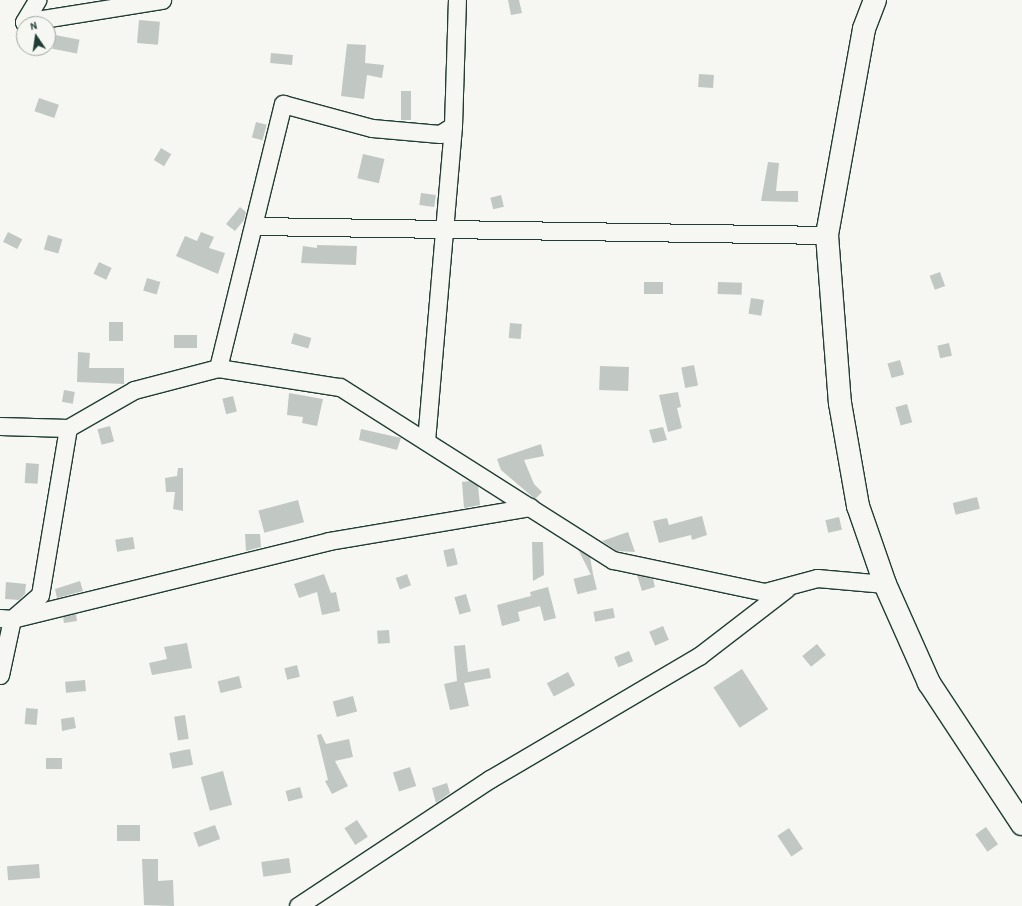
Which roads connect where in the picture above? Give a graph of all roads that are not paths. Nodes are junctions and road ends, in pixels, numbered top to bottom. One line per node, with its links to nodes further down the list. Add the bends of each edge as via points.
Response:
1 (37, 0): 2 (street, via 24,22)
2 (162, 0)
3 (457, 0): 5 (street)
4 (876, 0): 8 (main road, via 864,29)
5 (453, 126): 6 (street, via 440,134 372,128 283,104); 7 (street)
6 (254, 226): 7 (street); 9 (street)
7 (446, 229): 8 (street); 12 (street)
8 (827, 235): 14 (main road, via 840,403 858,506)
9 (218, 368): 11 (street, via 134,390); 12 (street, via 340,387)
10 (0, 426): 11 (street)
11 (68, 428): 16 (street, via 40,595)
12 (426, 441): 13 (street)
13 (530, 507): 15 (street, via 614,560 764,592); 16 (street, via 329,542)
14 (886, 584): 15 (street, via 817,578); 18 (main road, via 929,683)
15 (790, 585): 19 (street, via 699,656 490,779)
16 (6, 618): 17 (street)
17 (0, 675)
18 (1022, 824)
19 (298, 906)

